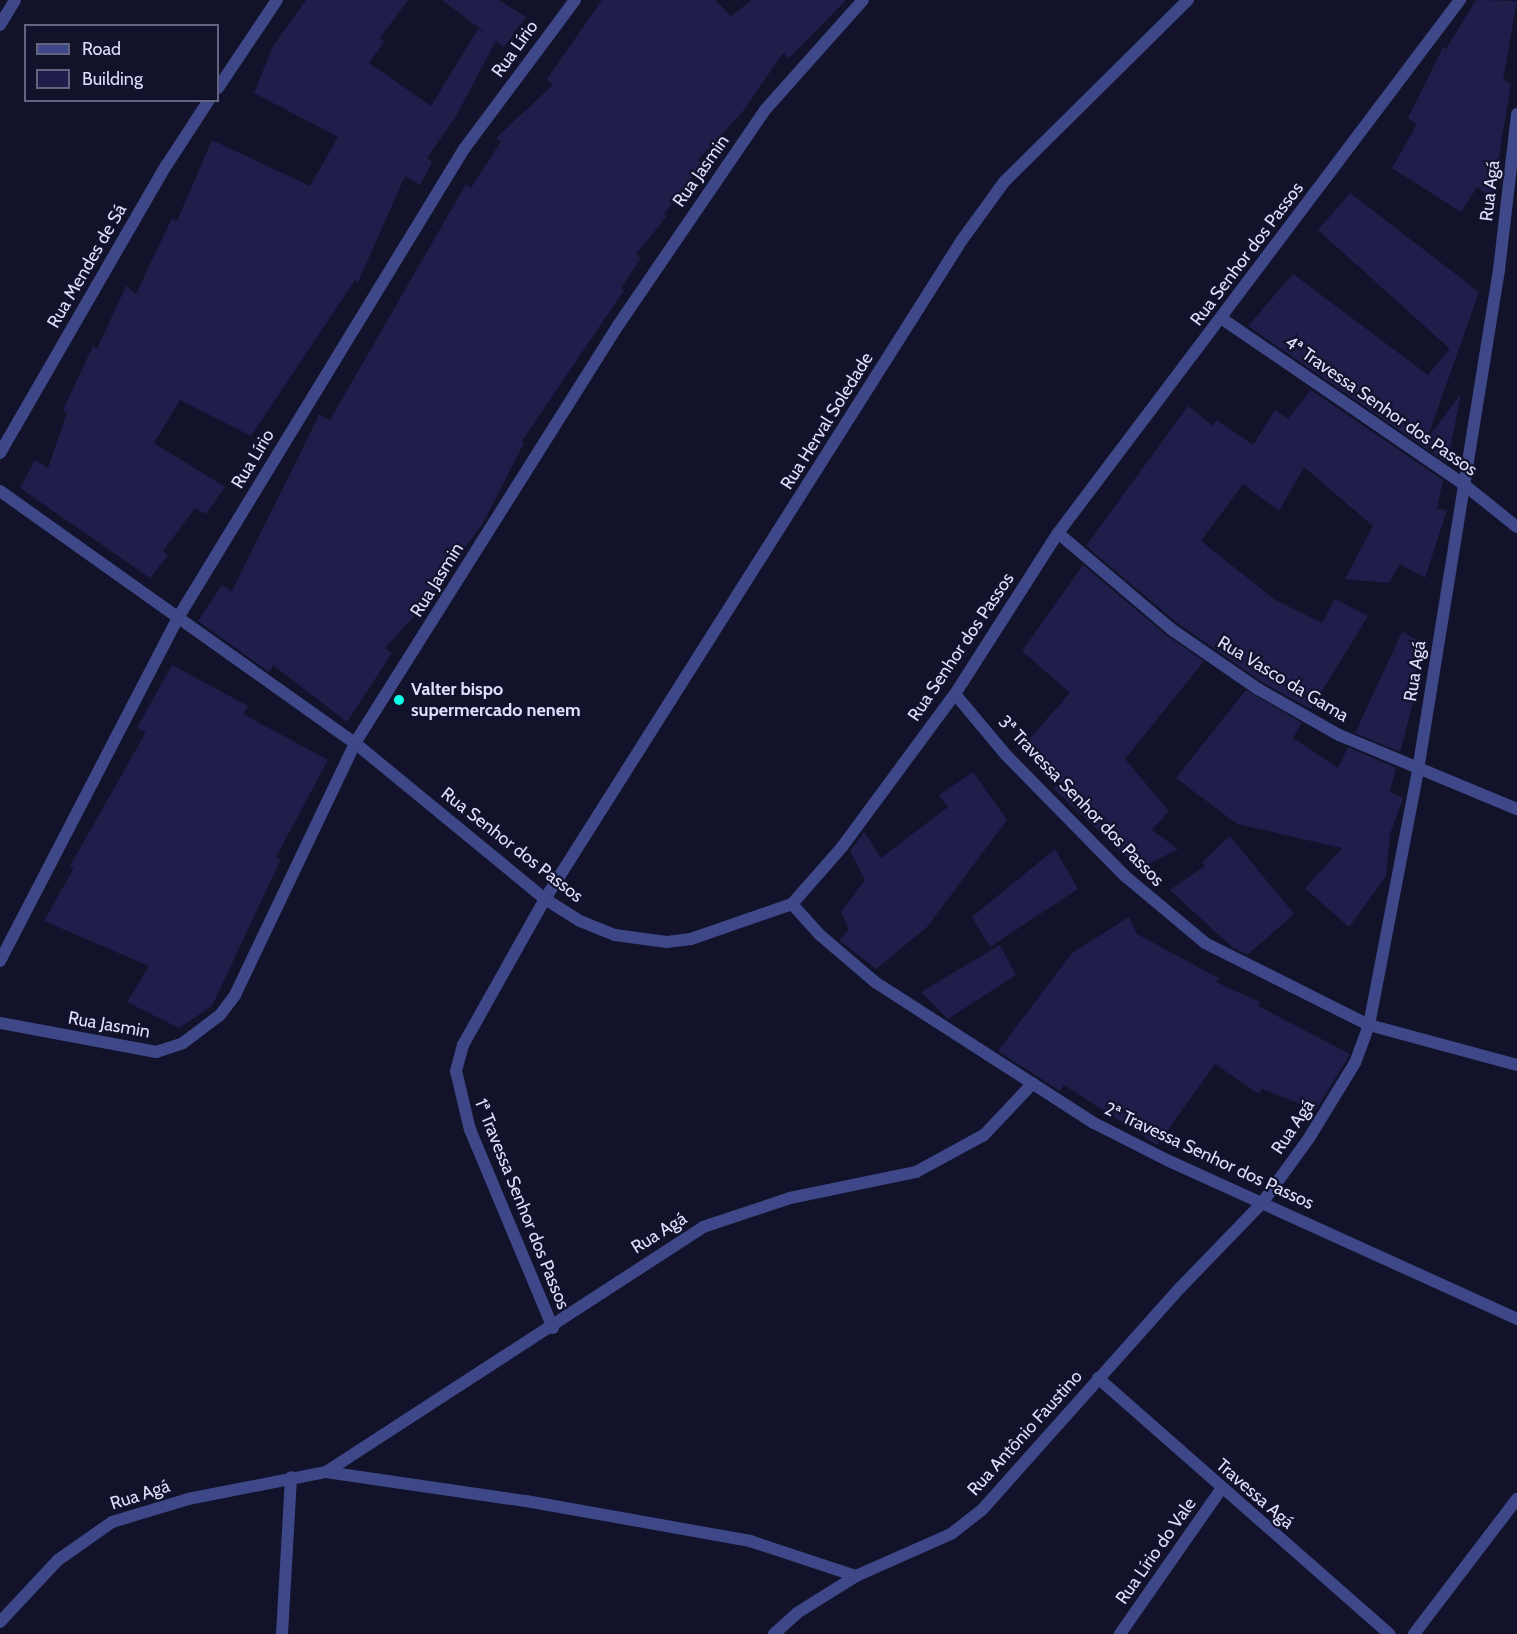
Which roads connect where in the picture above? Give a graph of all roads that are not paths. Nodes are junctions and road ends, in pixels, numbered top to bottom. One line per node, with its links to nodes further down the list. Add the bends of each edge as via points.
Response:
1 (15, 0): 7 (street)
2 (277, 0): 8 (street)
3 (575, 0): 17 (street, Rua Lírio, via 464,149)
4 (863, 0): 19 (street, Rua Jasmin, via 765,110 681,229)
5 (1188, 0): 22 (street, Rua Herval Soledade, via 1004,182 962,240)
6 (1460, 0): 11 (street, Rua Senhor dos Passos)
7 (0, 25)
8 (219, 87)
9 (208, 102): 12 (street, Rua Mendes de Sá, via 166,166)
10 (1517, 114): 13 (street, Rua Agá, via 1499,270)
11 (1221, 318): 13 (street, 4ª Travessa Senhor dos Passos); 16 (street, Rua Senhor dos Passos)
12 (0, 453)
13 (1462, 483): 15 (street, 4ª Travessa Senhor dos Passos); 20 (street, Rua Agá)
14 (0, 491): 17 (street, Rua Senhor dos Passos)
15 (1517, 527)
16 (1058, 533): 18 (street, Rua Senhor dos Passos); 20 (street, Rua Vasco da Gama, via 1171,629 1218,663 1340,735)
17 (179, 616): 19 (street, Rua Senhor dos Passos); 24 (street, Rua Lírio)
18 (955, 694): 23 (street, Rua Senhor dos Passos, via 842,847); 26 (street, 3ª Travessa Senhor dos Passos, via 1006,755 1125,876 1205,943)
19 (355, 743): 22 (street, Rua Senhor dos Passos); 25 (street, Rua Jasmin, via 235,995 201,1031 183,1043 156,1052)
20 (1418, 770): 21 (street, Rua Vasco da Gama); 26 (street, Rua Agá)
21 (1517, 809)
22 (545, 899): 23 (street, Rua Senhor dos Passos, via 580,921 615,935 667,942 691,939); 31 (street, 1ª Travessa Senhor dos Passos, via 463,1045 456,1071 470,1130)
23 (792, 904): 28 (street, 2ª Travessa Senhor dos Passos, via 820,935 875,982)
24 (0, 961)
25 (0, 1023)
26 (1369, 1025): 27 (street, 3ª Travessa Senhor dos Passos); 29 (street, Rua Agá, via 1355,1063 1309,1138)
27 (1517, 1065)
28 (1033, 1083): 29 (street, 2ª Travessa Senhor dos Passos, via 1094,1123); 31 (street, Rua Agá, via 984,1135 951,1155 916,1172 790,1198 703,1227 600,1291)
29 (1262, 1203): 30 (street, 2ª Travessa Senhor dos Passos); 32 (street, Rua Antônio Faustino)
30 (1517, 1319)
31 (552, 1328): 33 (street, Rua Agá)
32 (1098, 1378): 35 (street, Travessa Agá); 37 (street, Rua Antônio Faustino, via 982,1510 951,1534)
33 (326, 1472): 34 (street, Rua Agá); 37 (street, Rua Agá, via 526,1501 750,1541)
34 (291, 1477): 38 (street, Rua Agá, via 188,1499 112,1522 58,1560); 39 (street)
35 (1221, 1489): 41 (street, Rua Lírio do Vale); 42 (street, Travessa Agá)
36 (1517, 1499): 43 (street)
37 (856, 1576): 40 (street, Rua Antônio Faustino, via 797,1613)
38 (0, 1622)
39 (282, 1634)
40 (774, 1634)
41 (1120, 1634)
42 (1389, 1634)
43 (1414, 1634)

